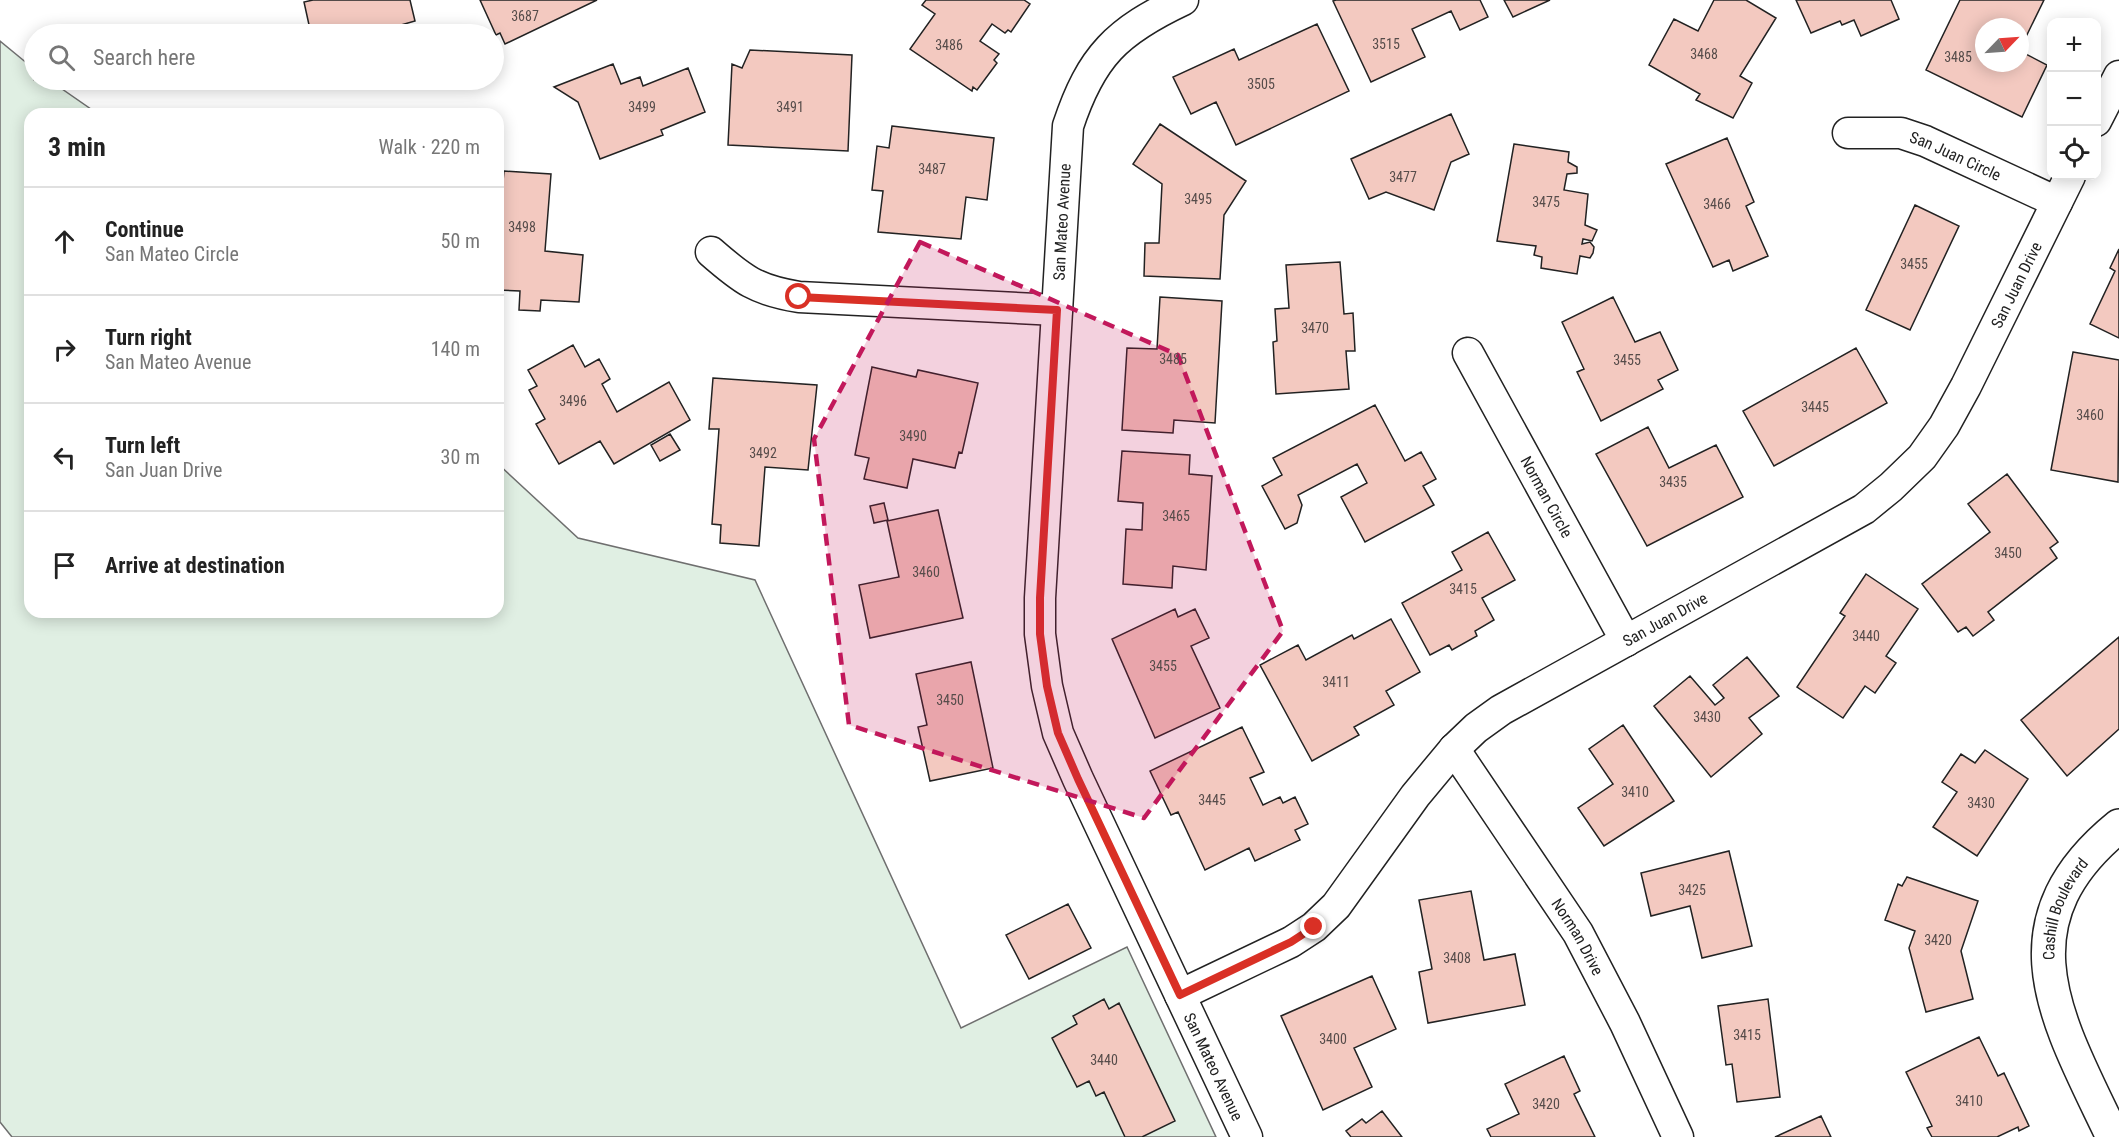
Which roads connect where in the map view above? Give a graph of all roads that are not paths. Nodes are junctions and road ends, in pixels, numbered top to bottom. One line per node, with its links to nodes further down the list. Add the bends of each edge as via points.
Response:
1 (1183, 0): 7 (street, San Mateo Avenue, via 1115,41 1096,62 1079,93 1068,126)
2 (2119, 76): 3 (street)
3 (2101, 113)
4 (1848, 133): 5 (street, San Juan Circle, via 1909,136)
5 (2064, 188): 9 (street, San Juan Drive, via 1944,426 1892,488 1864,509)
6 (711, 252): 7 (street, via 741,278 768,292 799,297)
7 (1057, 310): 12 (street, San Mateo Avenue, via 1040,598 1047,686 1058,733)
8 (1468, 352): 9 (street, Norman Circle)
9 (1626, 640): 10 (street, San Juan Drive, via 1501,710)
10 (1454, 749): 12 (street, San Juan Drive, via 1336,906 1314,927); 14 (street, Norman Drive, via 1578,933)
11 (2119, 826): 15 (street, Cashill Boulevard, via 2078,865 2061,896 2047,953 2057,1013)
12 (1180, 995): 13 (street, San Mateo Avenue)
13 (1247, 1137)
14 (1678, 1137)
15 (2113, 1137)

